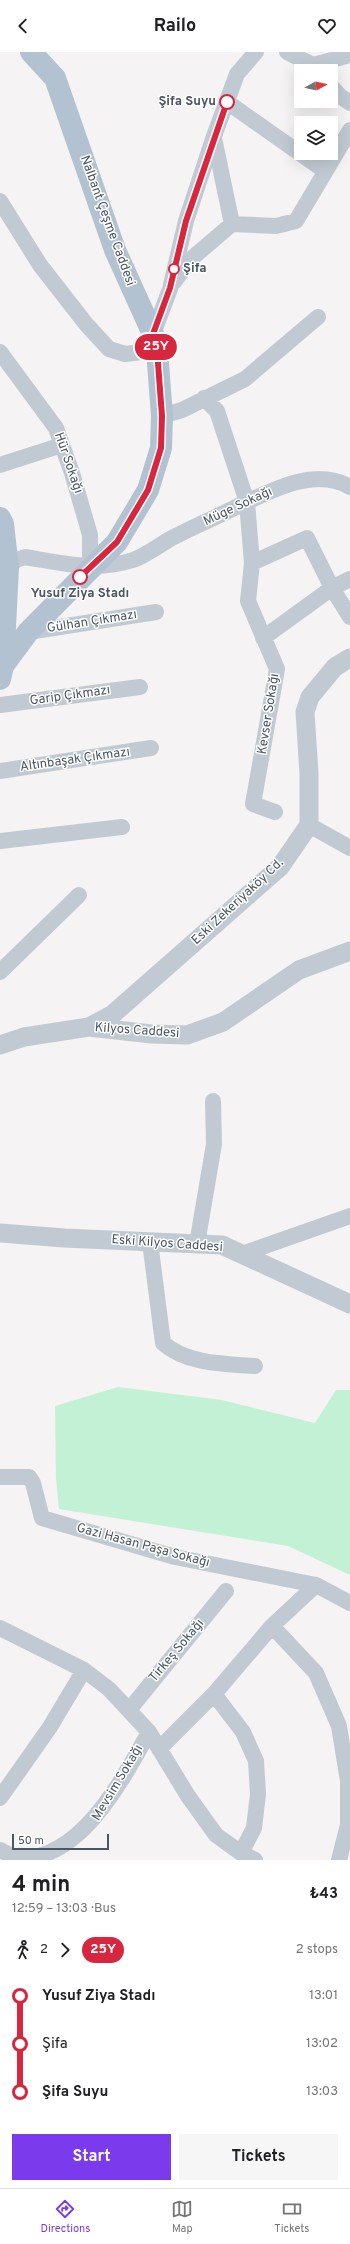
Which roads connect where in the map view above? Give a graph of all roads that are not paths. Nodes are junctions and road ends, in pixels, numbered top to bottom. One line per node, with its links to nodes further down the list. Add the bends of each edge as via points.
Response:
1 (31, 52): 17 (main road, Nalbant Çeşme Caddesi, via 55,78 115,250)
2 (256, 52): 8 (street, via 237,74)
3 (287, 52): 5 (street)
4 (350, 55): 6 (street)
5 (309, 64)
6 (326, 64)
7 (338, 94): 9 (street)
8 (227, 102): 11 (street); 12 (street)
9 (350, 103)
10 (350, 130): 12 (street)
11 (214, 136): 14 (street); 15 (street, via 186,221)
12 (325, 171): 14 (street, via 296,221 276,226)
13 (0, 201): 17 (street, via 40,265 109,349 125,354)
14 (232, 224): 15 (street, via 191,260)
15 (170, 288): 17 (street)
16 (318, 317): 19 (street, via 245,379)
17 (155, 342): 20 (main road, Nalbant Çeşme Caddesi)
18 (0, 352): 21 (street, Hür Sokağı, via 56,428)
19 (204, 398): 20 (street, via 182,410); 24 (street, Kevser Sokağı, via 217,411)
20 (162, 416): 26 (main road, Nalbant Çeşme Caddesi, via 161,448 148,490)
21 (62, 445): 22 (street); 29 (street, Hür Sokağı, via 90,535)
22 (0, 465)
23 (350, 487): 24 (street, Müge Sokağı, via 342,483 318,480 295,482)
24 (247, 502): 27 (street, Müge Sokağı); 28 (street, Kevser Sokağı)
25 (0, 518): 30 (main road, via 3,524)
26 (117, 542): 27 (street); 29 (main road, Nalbant Çeşme Caddesi)
27 (133, 560): 29 (street, Müge Sokağı)
28 (252, 563): 32 (street, via 307,538); 37 (street, Kevser Sokağı, via 248,601)
29 (90, 567): 30 (street, Müge Sokağı, via 25,557 16,560); 36 (main road, Nalbant Çeşme Caddesi)
30 (5, 572): 33 (main road)
31 (350, 579): 32 (street)
32 (332, 588): 35 (street); 37 (street)
33 (5, 608): 36 (main road, via 7,620 17,630); 39 (main road)
34 (156, 612): 36 (street, Gülhan Çıkmazı)
35 (350, 617)
36 (28, 632): 39 (main road, Nalbant Çeşme Caddesi)
37 (264, 638): 44 (street, Kevser Sokağı, via 277,669 253,804)
38 (350, 658): 45 (street, via 335,667 310,697 305,712)
39 (1, 672)
40 (140, 686): 41 (street, Garip Çıkmazı)
41 (0, 705)
42 (151, 748): 43 (street, Altınbaşak Çıkmazı)
43 (0, 771)
44 (275, 812)
45 (310, 825): 48 (street); 52 (street, Eski Zekeriyaköy Cd., via 280,867 112,1014)
46 (122, 827): 47 (street)
47 (0, 841)
48 (350, 848)
49 (79, 895): 51 (street)
50 (350, 951): 52 (street, Kilyos Caddesi, via 299,970 223,1022 187,1035)
51 (0, 972)
52 (89, 1027): 53 (street, Kilyos Caddesi, via 24,1037)
53 (0, 1046)
54 (213, 1101): 58 (street, via 214,1144)
55 (350, 1216): 59 (street, Eski Kilyos Caddesi)
56 (0, 1232): 57 (street, Eski Kilyos Caddesi)
57 (150, 1242): 58 (street, Eski Kilyos Caddesi); 61 (street, via 163,1343 171,1350 186,1356 219,1363)
58 (197, 1244): 59 (street, Eski Kilyos Caddesi, via 222,1245)
59 (242, 1254): 60 (street)
60 (350, 1304)
61 (255, 1366)
62 (0, 1476): 63 (street, Gazi Hasan Paşa Sokağı, via 29,1477 42,1518 175,1557)
63 (316, 1585): 65 (street); 66 (street)
64 (226, 1591): 70 (street, Tirkeş Sokağı)
65 (350, 1603)
66 (272, 1626): 69 (street); 76 (street, via 316,1673 339,1726 348,1781 348,1818)
67 (1, 1631): 68 (street)
68 (84, 1670): 70 (street, via 109,1689); 73 (street, via 50,1727)
69 (214, 1694): 72 (street); 75 (street, via 243,1732 256,1761 258,1794)
70 (128, 1710): 71 (street)
71 (149, 1732): 72 (street); 74 (street, Mevsim Sokağı, via 90,1829 77,1841 59,1854 38,1858 20,1858)
72 (159, 1750): 75 (street, via 216,1834)
73 (0, 1798)
74 (0, 1850)
75 (248, 1857)
76 (339, 1860)

